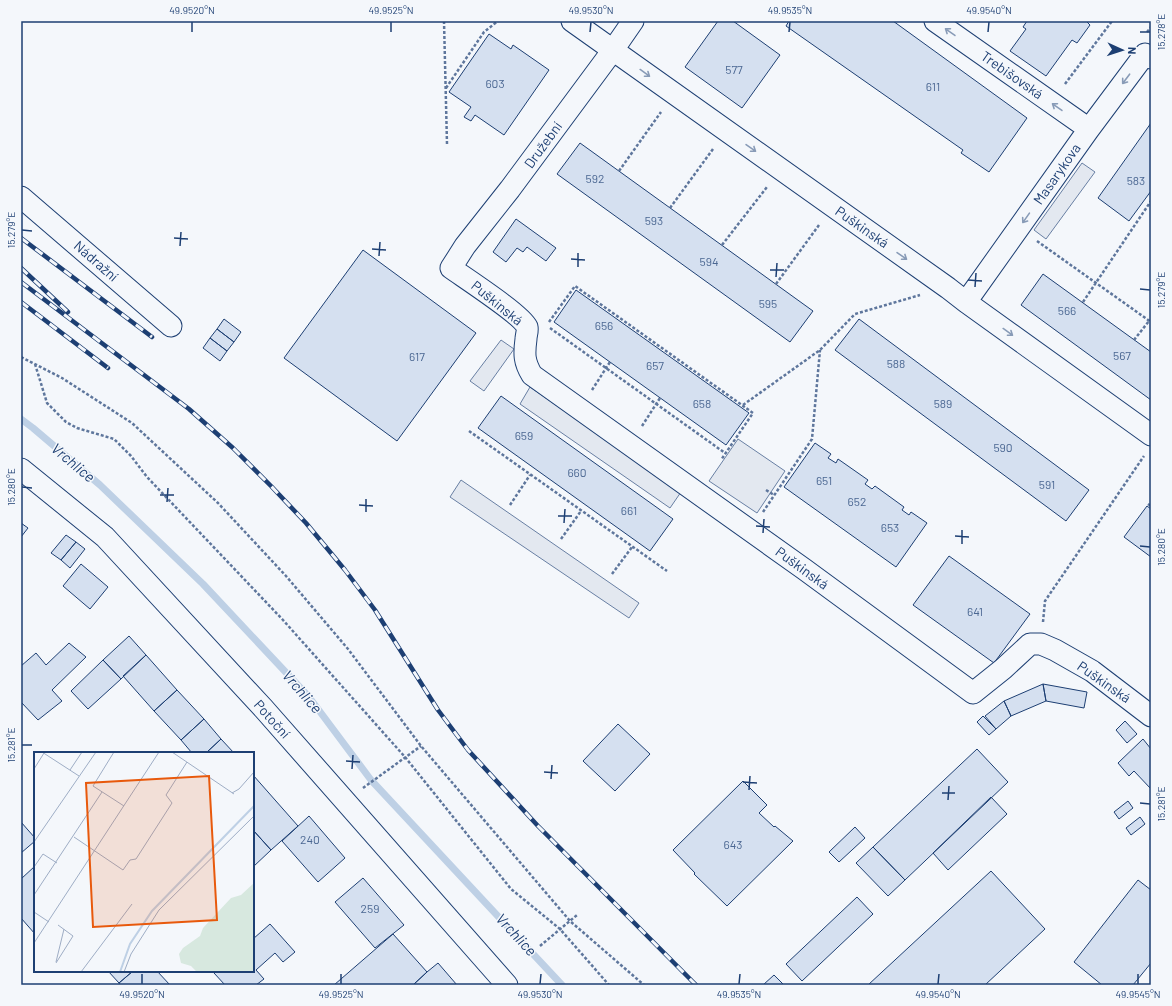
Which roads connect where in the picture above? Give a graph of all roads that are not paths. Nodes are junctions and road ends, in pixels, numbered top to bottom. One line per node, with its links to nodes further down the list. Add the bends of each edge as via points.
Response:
1 (572, 21): 4 (street, Puškinská)
2 (633, 21): 4 (street, Družební)
3 (935, 21): 6 (street, Trebišovská, one-way to 3)
4 (613, 50): 8 (street, Družební); 9 (street, Puškinská, one-way to 9)
5 (1151, 58): 6 (street, Masarykova, one-way to 6, via 1145,54)
6 (1089, 129): 9 (street, Masarykova, one-way to 9)
7 (21, 197): 10 (street, Nádražní)
8 (451, 268): 13 (street, Puškinská, via 524,322 527,329 524,353 532,375 973,693 1030,644 1041,644 1092,671)
9 (966, 302): 11 (street, Puškinská, one-way to 11)
10 (171, 326)
11 (1149, 444)
12 (21, 469): 14 (street, Potoční, via 105,537 264,709)
13 (1151, 716)
14 (507, 985)

